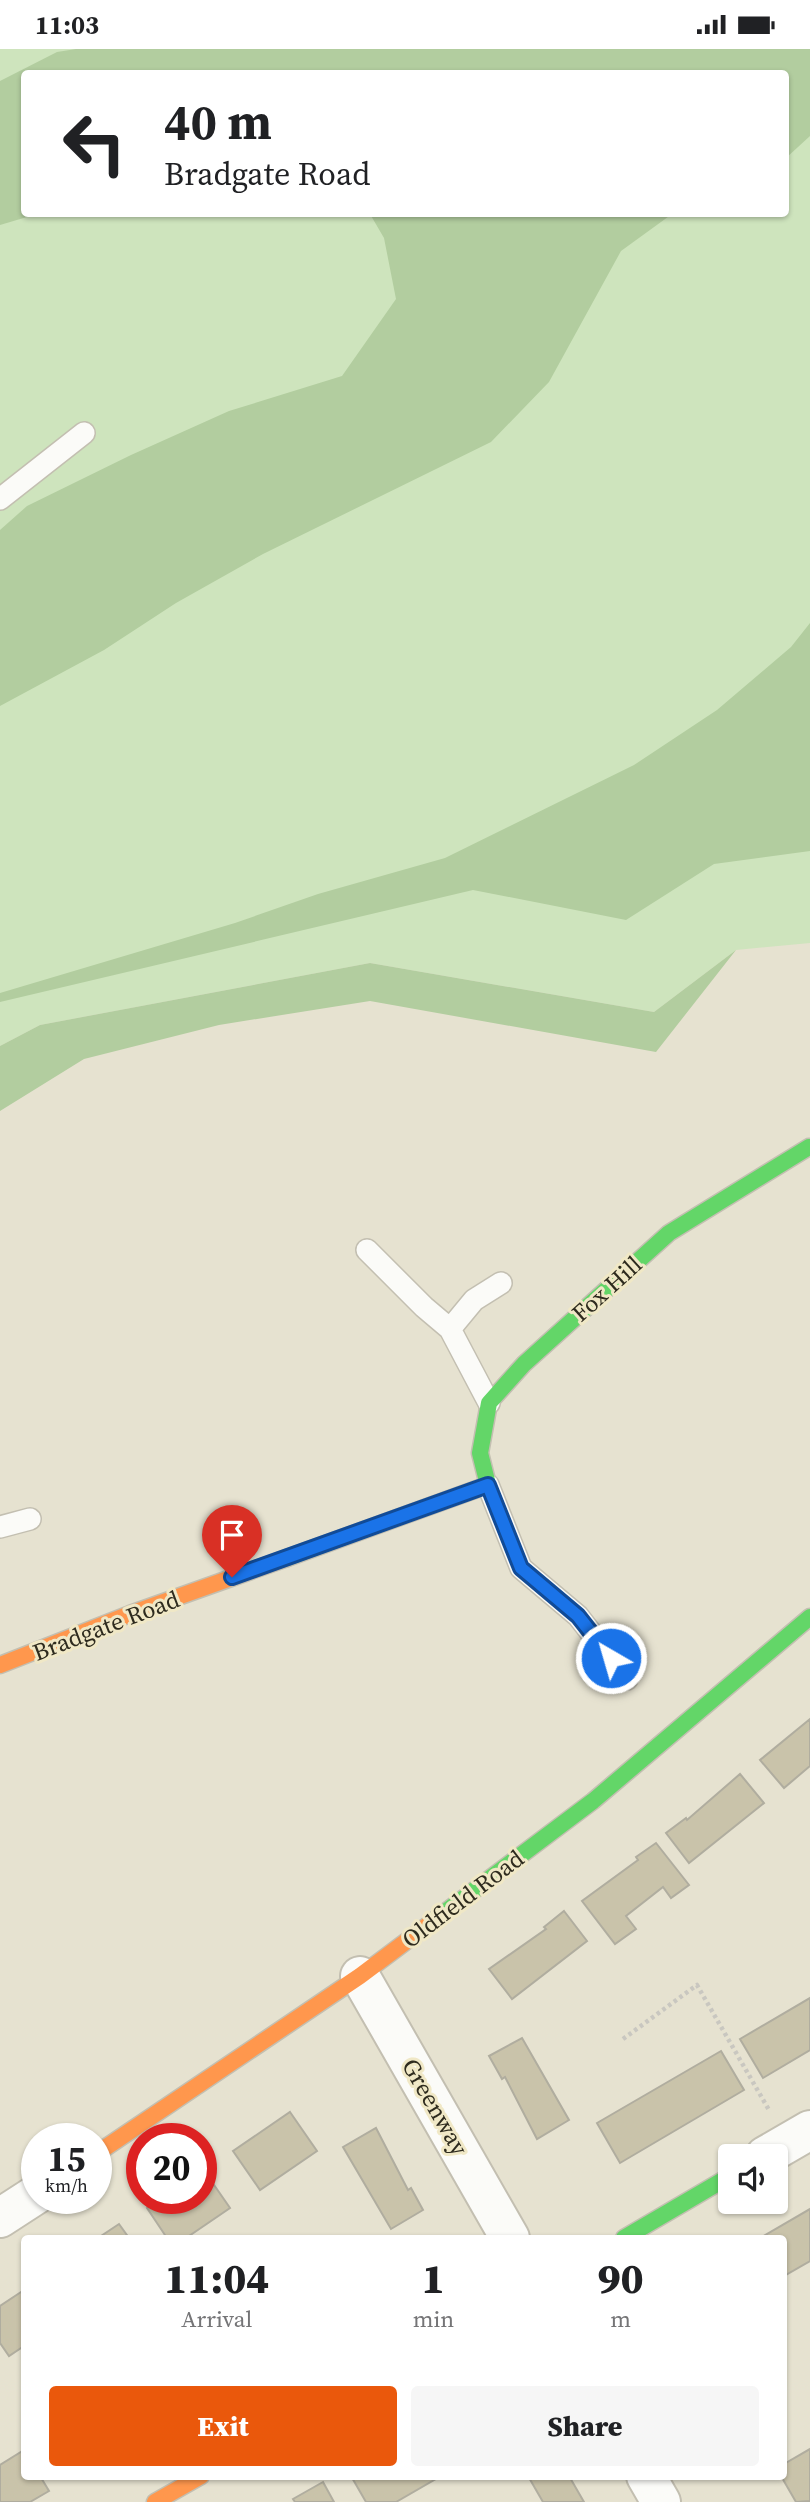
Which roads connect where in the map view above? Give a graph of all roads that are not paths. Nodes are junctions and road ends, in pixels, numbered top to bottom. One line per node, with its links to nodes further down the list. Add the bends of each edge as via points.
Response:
1 (84, 433): 2 (lane)
2 (0, 499)
3 (809, 1147): 7 (street, Fox Hill, via 669,1233 524,1364)
4 (367, 1250): 6 (lane)
5 (500, 1283): 6 (lane, via 474,1300)
6 (450, 1329): 7 (lane)
7 (489, 1403): 8 (street, via 480,1453)
8 (488, 1485): 12 (street, Bradgate Road); 13 (lane, via 521,1568 578,1616)
9 (30, 1519): 10 (lane)
10 (0, 1527)
11 (810, 1617): 14 (street, Oldfield Road, via 593,1801)
12 (0, 1665)
13 (627, 1679)
14 (360, 1976): 15 (street, Oldfield Road); 19 (street, Greenway)
15 (112, 2143)
16 (718, 2183): 20 (street)
17 (21, 2204): 18 (street)
18 (0, 2218)
19 (508, 2235)
20 (629, 2235)
21 (194, 2480): 23 (street)
22 (648, 2480): 24 (street)
23 (155, 2502)
24 (661, 2502)

